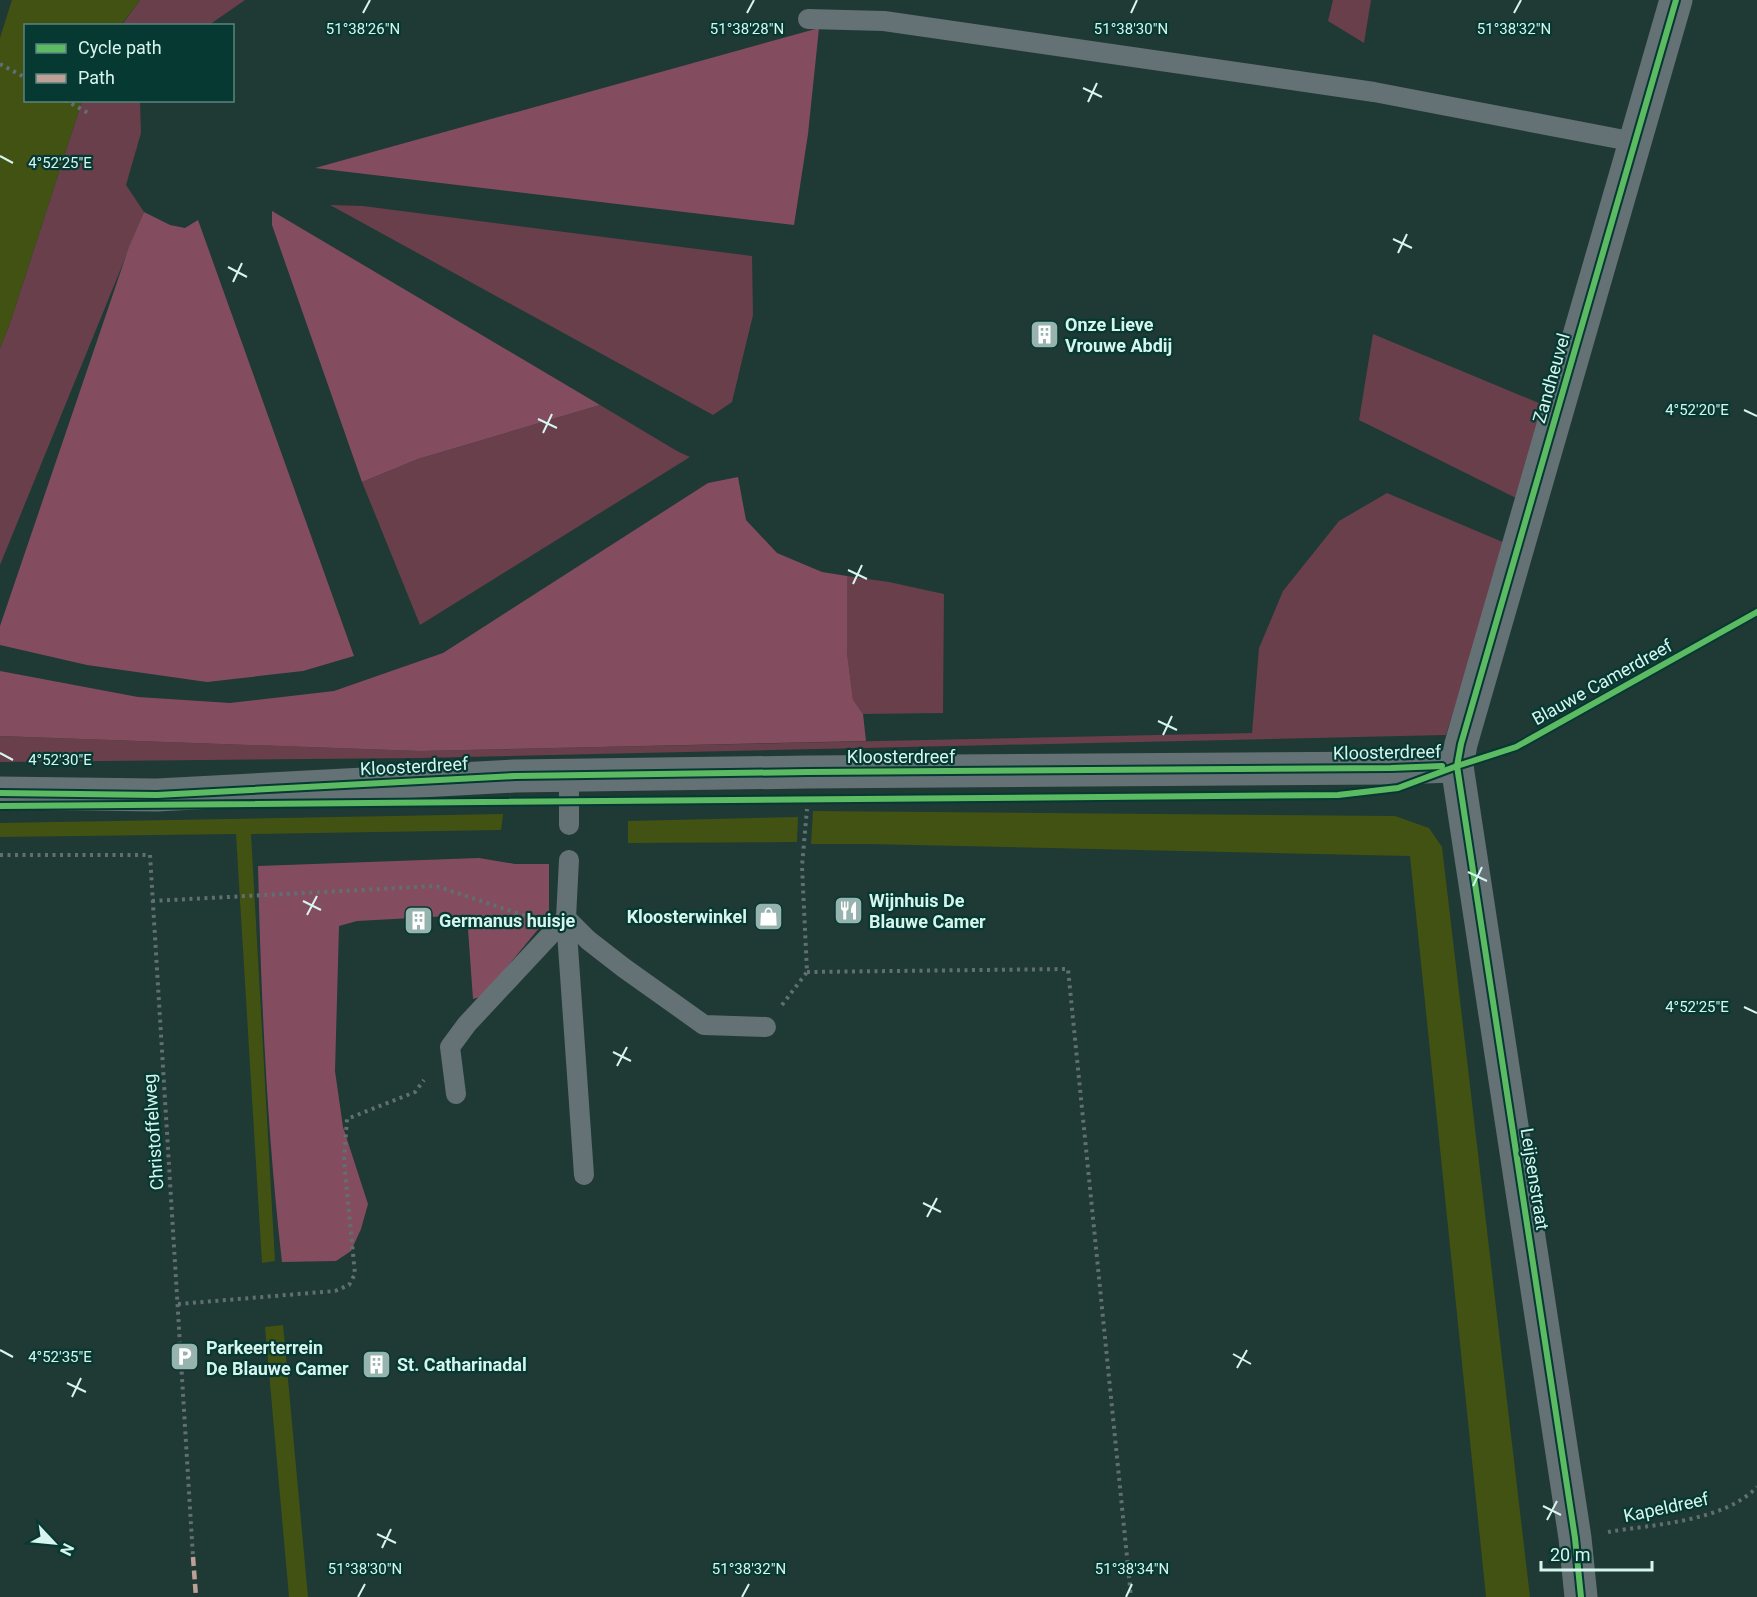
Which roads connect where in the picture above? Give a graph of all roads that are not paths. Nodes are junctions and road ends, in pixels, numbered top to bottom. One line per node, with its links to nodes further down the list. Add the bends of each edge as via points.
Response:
1 (1676, 0): 3 (street, Zandheuvel)
2 (808, 19): 3 (lane, via 884,21 1374,92)
3 (1635, 142): 4 (street, Zandheuvel)
4 (1457, 765): 5 (street, Kloosterdreef); 13 (street, Leijsenstraat)
5 (569, 775): 6 (street, Kloosterdreef, via 157,795); 7 (lane)
6 (0, 793)
7 (569, 825)
8 (569, 860): 9 (lane)
9 (562, 922): 10 (lane, via 704,1025); 11 (lane, via 450,1047); 12 (lane)
10 (766, 1027)
11 (456, 1094)
12 (584, 1175)
13 (1581, 1597)

